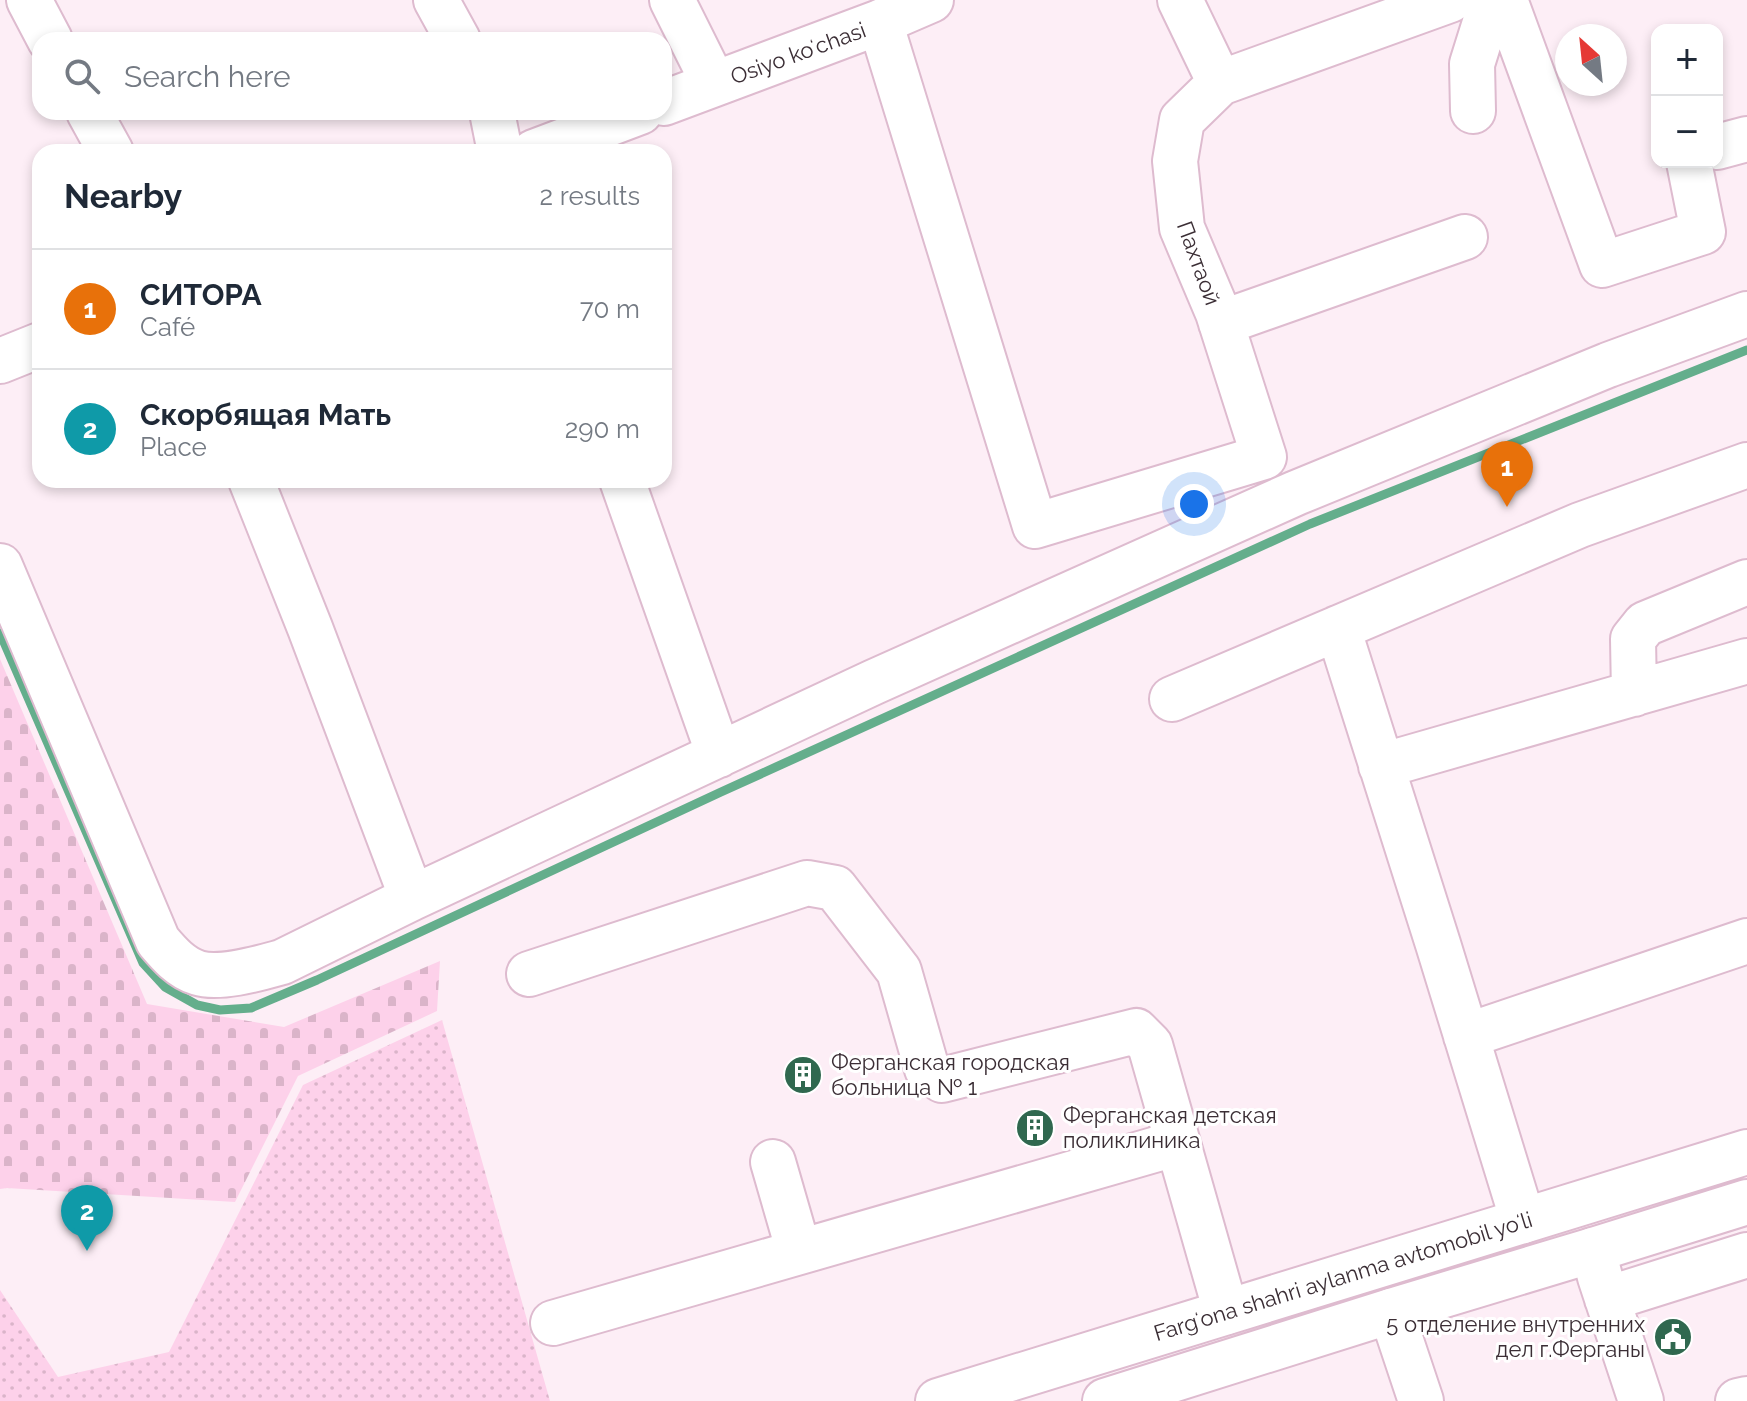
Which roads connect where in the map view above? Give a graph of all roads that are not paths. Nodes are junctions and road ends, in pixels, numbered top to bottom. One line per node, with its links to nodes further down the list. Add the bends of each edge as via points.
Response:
1 (29, 0): 10 (main road)
2 (436, 0): 11 (main road)
3 (672, 0): 13 (main road)
4 (931, 0): 9 (main road, Osiyo koʻchasi)
5 (1180, 0): 12 (main road)
6 (1450, 0): 12 (main road, Пахтаой)
7 (1492, 0): 15 (main road, via 1472,64)
8 (1505, 0): 24 (main road, via 1602,265 1703,232)
9 (880, 22): 13 (main road, Osiyo koʻchasi); 27 (main road, Пахтаой, via 1035,526 1264,457)
10 (46, 32)
11 (454, 32)
12 (1220, 83): 27 (main road, Пахтаой, via 1182,120 1175,161 1182,228)
13 (714, 84): 14 (main road, Osiyo koʻchasi)
14 (672, 100)
15 (1473, 111)
16 (93, 120): 20 (main road)
17 (494, 120): 21 (main road)
18 (619, 120): 22 (main road)
19 (1747, 139): 23 (main road)
20 (107, 144)
21 (498, 144)
22 (555, 144)
23 (1723, 145)
24 (1690, 168)
25 (1465, 237): 27 (main road)
26 (1747, 314): 41 (main road, via 1296,493)
27 (1221, 323)
28 (1747, 325): 36 (main road, via 1598,380 1301,503 877,690 283,971 234,982 204,986 172,970 151,944)
29 (32, 348): 30 (main road)
30 (0, 361)
31 (1747, 465): 37 (main road, via 1580,525)
32 (254, 488): 43 (main road)
33 (625, 488): 41 (main road)
34 (0, 566): 43 (main road, via 158,941 172,957 199,973 214,975 259,968 282,962)
35 (1747, 582): 39 (main road, via 1645,624 1633,639)
36 (0, 597)
37 (1338, 628): 40 (main road); 42 (main road)
38 (1747, 661): 39 (main road)
39 (1634, 694): 42 (main road)
40 (1172, 699)
41 (719, 755): 43 (main road)
42 (1381, 766): 46 (main road)
43 (412, 898)
44 (1747, 941): 46 (main road)
45 (529, 974): 47 (main road, via 807,883 835,888 899,971 927,1069 942,1080 1136,1031 1150,1045)
46 (1466, 1036): 51 (main road)
47 (1178, 1143): 53 (main road); 57 (main road)
48 (1747, 1152): 51 (main road, Fargʻona shahri aylanma avtomobil yoʻli)
49 (773, 1162): 53 (main road)
50 (1747, 1202): 52 (main road)
51 (1523, 1221): 57 (main road, Fargʻona shahri aylanma avtomobil yoʻli)
52 (1593, 1250): 55 (main road); 56 (main road)
53 (799, 1252): 58 (main road)
54 (1747, 1255): 55 (main road)
55 (1607, 1299): 64 (main road)
56 (1391, 1311): 59 (main road); 63 (main road)
57 (1226, 1312): 61 (main road, Fargʻona shahri aylanma avtomobil yoʻli)
58 (553, 1323)
59 (1180, 1390): 62 (main road)
60 (1747, 1399): 65 (main road)
61 (938, 1401)
62 (1105, 1401)
63 (1421, 1401)
64 (1641, 1401)
65 (1738, 1401)

